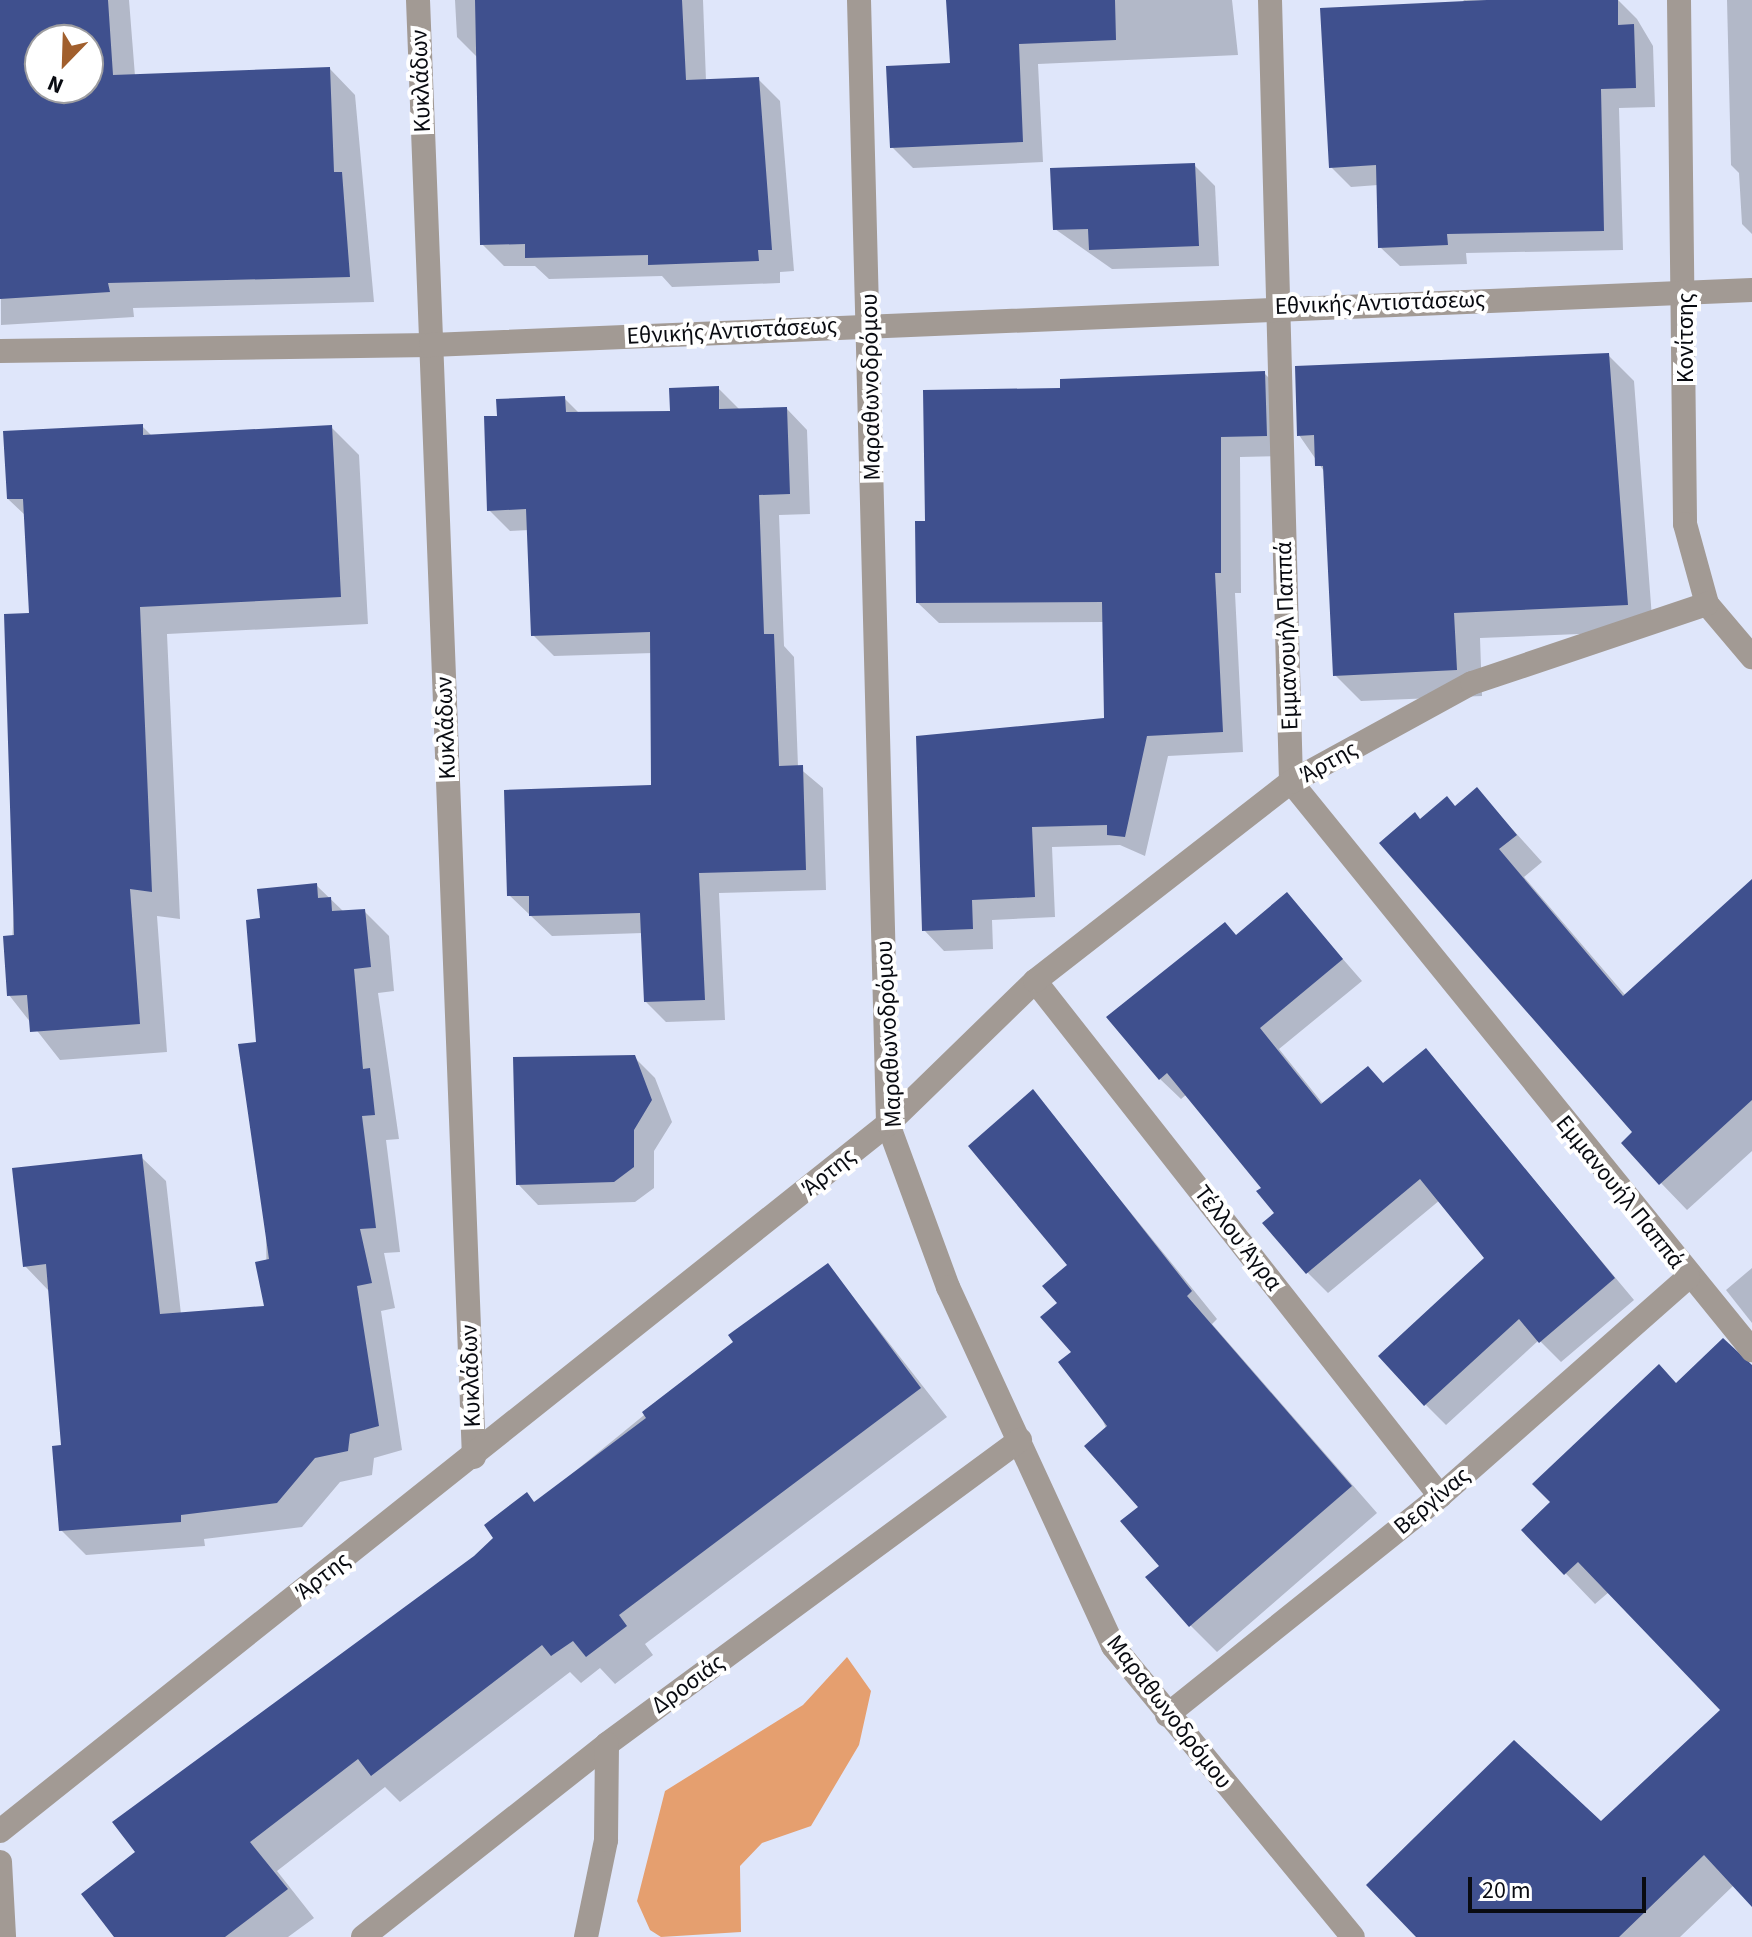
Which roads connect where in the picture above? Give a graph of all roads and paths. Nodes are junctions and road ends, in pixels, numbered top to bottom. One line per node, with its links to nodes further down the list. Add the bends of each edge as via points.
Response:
1 (418, 0): 9 (street, Κυκλάδων)
2 (859, 0): 8 (street, Μαραθωνοδρόμου)
3 (1270, 0): 7 (street, Εμμανουήλ Παππά)
4 (1679, 0): 6 (street, Κονίτσης)
5 (1752, 290): 6 (street, Εθνικής Αντιστάσεως)
6 (1686, 292): 7 (street, Εθνικής Αντιστάσεως); 11 (street, Κονίτσης, via 1685,524)
7 (1278, 307): 8 (street, Εθνικής Αντιστάσεως); 13 (street, Εμμανουήλ Παππά)
8 (870, 324): 9 (street, Εθνικής Αντιστάσεως); 15 (street, Μαραθωνοδρόμου)
9 (431, 345): 10 (street, Εθνικής Αντιστάσεως); 19 (street, Κυκλάδων)
10 (0, 351)
11 (1707, 604): 12 (street, Κονίτσης); 13 (street, Άρτης, via 1472,683)
12 (1752, 657)
13 (1291, 782): 14 (street, Άρτης); 16 (street, Εμμανουήλ Παππά)
14 (1035, 981): 15 (street, Άρτης); 20 (street, Τέλλου Άγρα)
15 (888, 1124): 18 (street, Μαραθωνοδρόμου, via 948,1287); 19 (street, Άρτης)
16 (1688, 1277): 17 (street, Εμμανουήλ Παππά); 20 (street, Βεργίνας)
17 (1752, 1350)
18 (1020, 1440): 21 (street, Μαραθωνοδρόμου, via 1113,1646); 22 (street, Δροσιάς)
19 (474, 1457): 23 (street, Άρτης)
20 (1440, 1496): 21 (street, Βεργίνας)
21 (1167, 1715): 28 (street, Μαραθωνοδρόμου)
22 (607, 1744): 26 (street, Δροσιάς); 27 (street, via 606,1840)
23 (0, 1831)
24 (0, 1862): 25 (street)
25 (4, 1937)
26 (363, 1937)
27 (586, 1937)
28 (1353, 1937)

